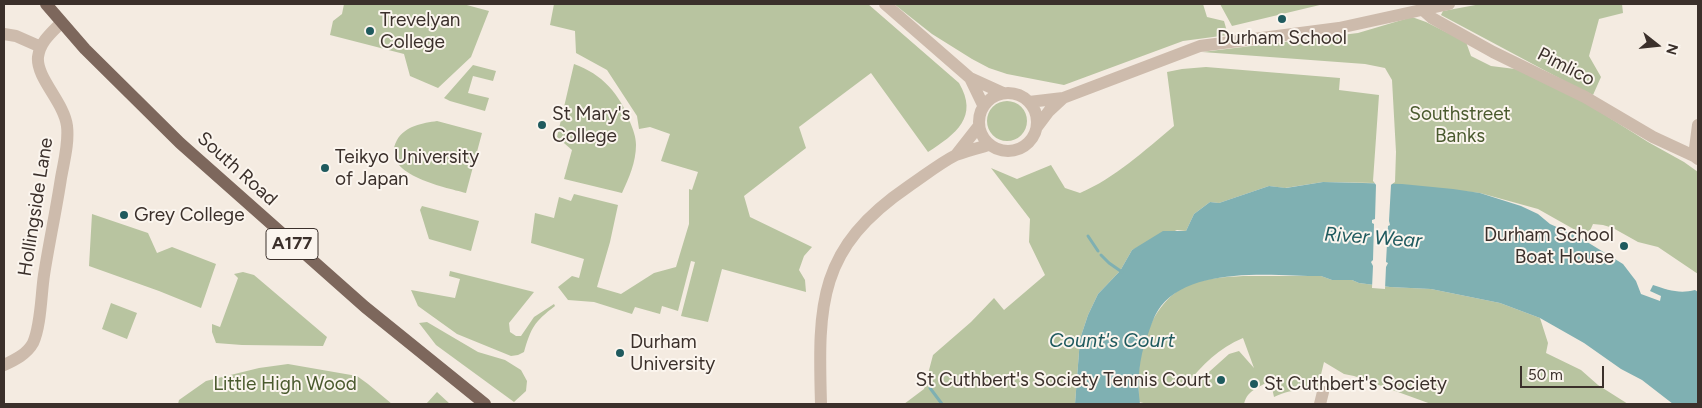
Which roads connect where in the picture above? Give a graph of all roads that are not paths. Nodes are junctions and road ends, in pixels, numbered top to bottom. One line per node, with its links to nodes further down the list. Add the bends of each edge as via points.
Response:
1 (46, 4): 5 (main road, South Road / A177)
2 (885, 4): 8 (street)
3 (1449, 4): 4 (street)
4 (1423, 10): 10 (street, via 1340,28 1200,46); 18 (street, Pimlico, via 1494,52)
5 (61, 23): 7 (street); 20 (main road, South Road / A177, via 84,50 180,143 267,222 365,307)
6 (4, 34): 7 (street)
7 (41, 46): 19 (street, Hollingside Lane, via 38,65 66,120 68,138 37,334 24,354)
8 (970, 78): 9 (street); 12 (street)
9 (1004, 93): 11 (street, via 1013,93); 12 (street)
10 (1063, 98): 11 (street); 15 (street)
11 (1029, 102): 15 (street, via 1037,118)
12 (984, 105): 14 (street)
13 (1698, 125): 18 (street)
14 (978, 126): 16 (street); 17 (street)
15 (1037, 127): 16 (street, via 1032,139 1015,151 1002,151)
16 (989, 145): 17 (street)
17 (956, 155): 21 (street, via 893,197 865,221 837,259 826,290 821,324)
18 (1696, 157)
19 (4, 365)
20 (486, 404)
21 (821, 404)

